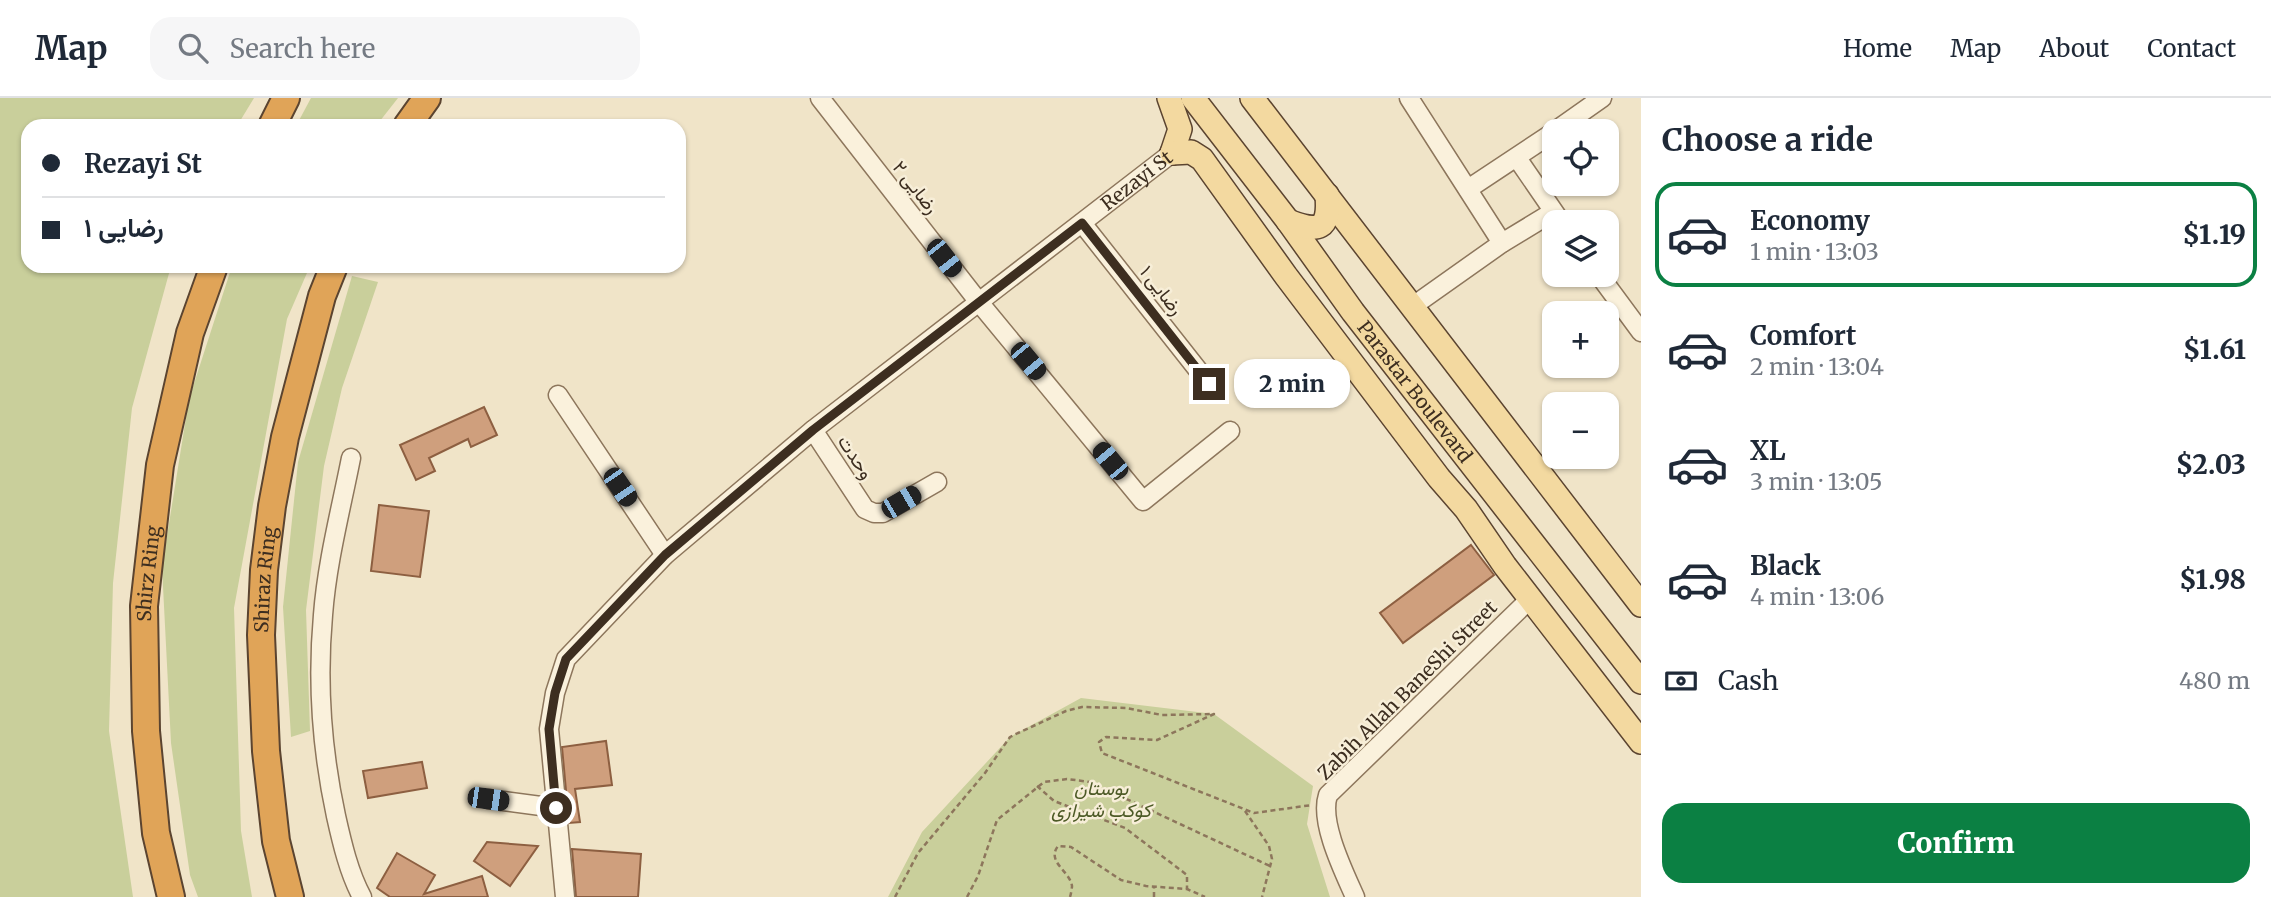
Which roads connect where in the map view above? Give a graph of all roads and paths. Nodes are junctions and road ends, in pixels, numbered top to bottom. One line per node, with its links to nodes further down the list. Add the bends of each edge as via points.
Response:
1 (286, 98): 9 (highway)
2 (427, 98): 10 (highway)
3 (820, 98): 27 (street, رضایی ۲)
4 (1169, 98): 13 (main road, Rezayi St, via 1180,129)
5 (1193, 98): 18 (main road, Parastar Boulevard)
6 (1252, 98): 16 (main road)
7 (1409, 98): 15 (street)
8 (1601, 98): 11 (street)
9 (276, 119)
10 (412, 119)
11 (1573, 119)
12 (1542, 141): 14 (street)
13 (1172, 153): 19 (street, Rezayi St); 36 (main road, via 1191,152 1202,159)
14 (1517, 158): 15 (street); 17 (street)
15 (1468, 189): 22 (street)
16 (1327, 195): 18 (main road, via 1329,213 1321,225 1314,228); 21 (main road)
17 (1552, 210)
18 (1288, 222): 23 (main road, Parastar Boulevard)
19 (1082, 223): 27 (street, Rezayi St); 30 (street, رضایی ۱)
20 (1542, 224): 22 (street)
21 (1355, 233): 23 (main road, via 1326,239); 28 (main road)
22 (1502, 243): 28 (street)
23 (1319, 265): 37 (main road, Parastar Boulevard)
24 (212, 273): 53 (highway, Shirz Ring, via 190,334 160,465 144,606 146,730 156,833)
25 (331, 273): 49 (highway, Shiraz Ring, via 285,437 264,570 261,635)
26 (1608, 287): 29 (street)
27 (978, 301): 32 (street, Rezayi St); 33 (street, رضایی ۲, via 1143,501)
28 (1413, 306): 41 (main road)
29 (1641, 332)
30 (1209, 384)
31 (558, 395): 38 (street)
32 (813, 430): 35 (street, وحدت, via 865,509 874,513 883,513); 38 (street, Rezayi St)
33 (1230, 431)
34 (351, 458): 56 (street, via 323,614 321,688 328,782 340,835)
35 (937, 482)
36 (1466, 509): 37 (main road); 39 (main road)
37 (1512, 515): 39 (main road); 42 (main road, Parastar Boulevard)
38 (665, 555): 47 (street, Rezayi St, via 566,659 549,729)
39 (1505, 566): 40 (main road)
40 (1530, 599): 43 (main road); 46 (street, Zabih Allah BaneShi Street)
41 (1641, 605)
42 (1641, 682)
43 (1641, 742)
44 (1037, 786): 50 (path, via 1056,779 1090,782); 52 (path, via 1054,801 1125,828 1187,875); 59 (path, via 994,824)
45 (488, 799): 47 (street)
46 (1325, 803): 48 (path, via 1254,813); 64 (street, Zabih Allah BaneShi Street, via 1336,852)
47 (556, 808): 57 (street, Rezayi St)
48 (1243, 809): 50 (path, via 1269,846); 58 (path, via 1102,753 1099,742 1106,737 1157,740 1214,714 1162,715 1082,707 1066,711 1010,737 918,853)
49 (275, 841): 54 (highway); 55 (highway, Shiraz Ring)
50 (1270, 866): 63 (path)
51 (1154, 887): 52 (path); 60 (path, via 1121,880 1071,847 1058,846 1055,856 1072,883); 61 (path)
52 (1187, 889): 62 (path)
53 (171, 894)
54 (282, 897)
55 (290, 897)
56 (362, 897)
57 (565, 897)
58 (895, 897)
59 (967, 897)
60 (1070, 897)
61 (1154, 897)
62 (1205, 897)
63 (1262, 897)
64 (1355, 897)

